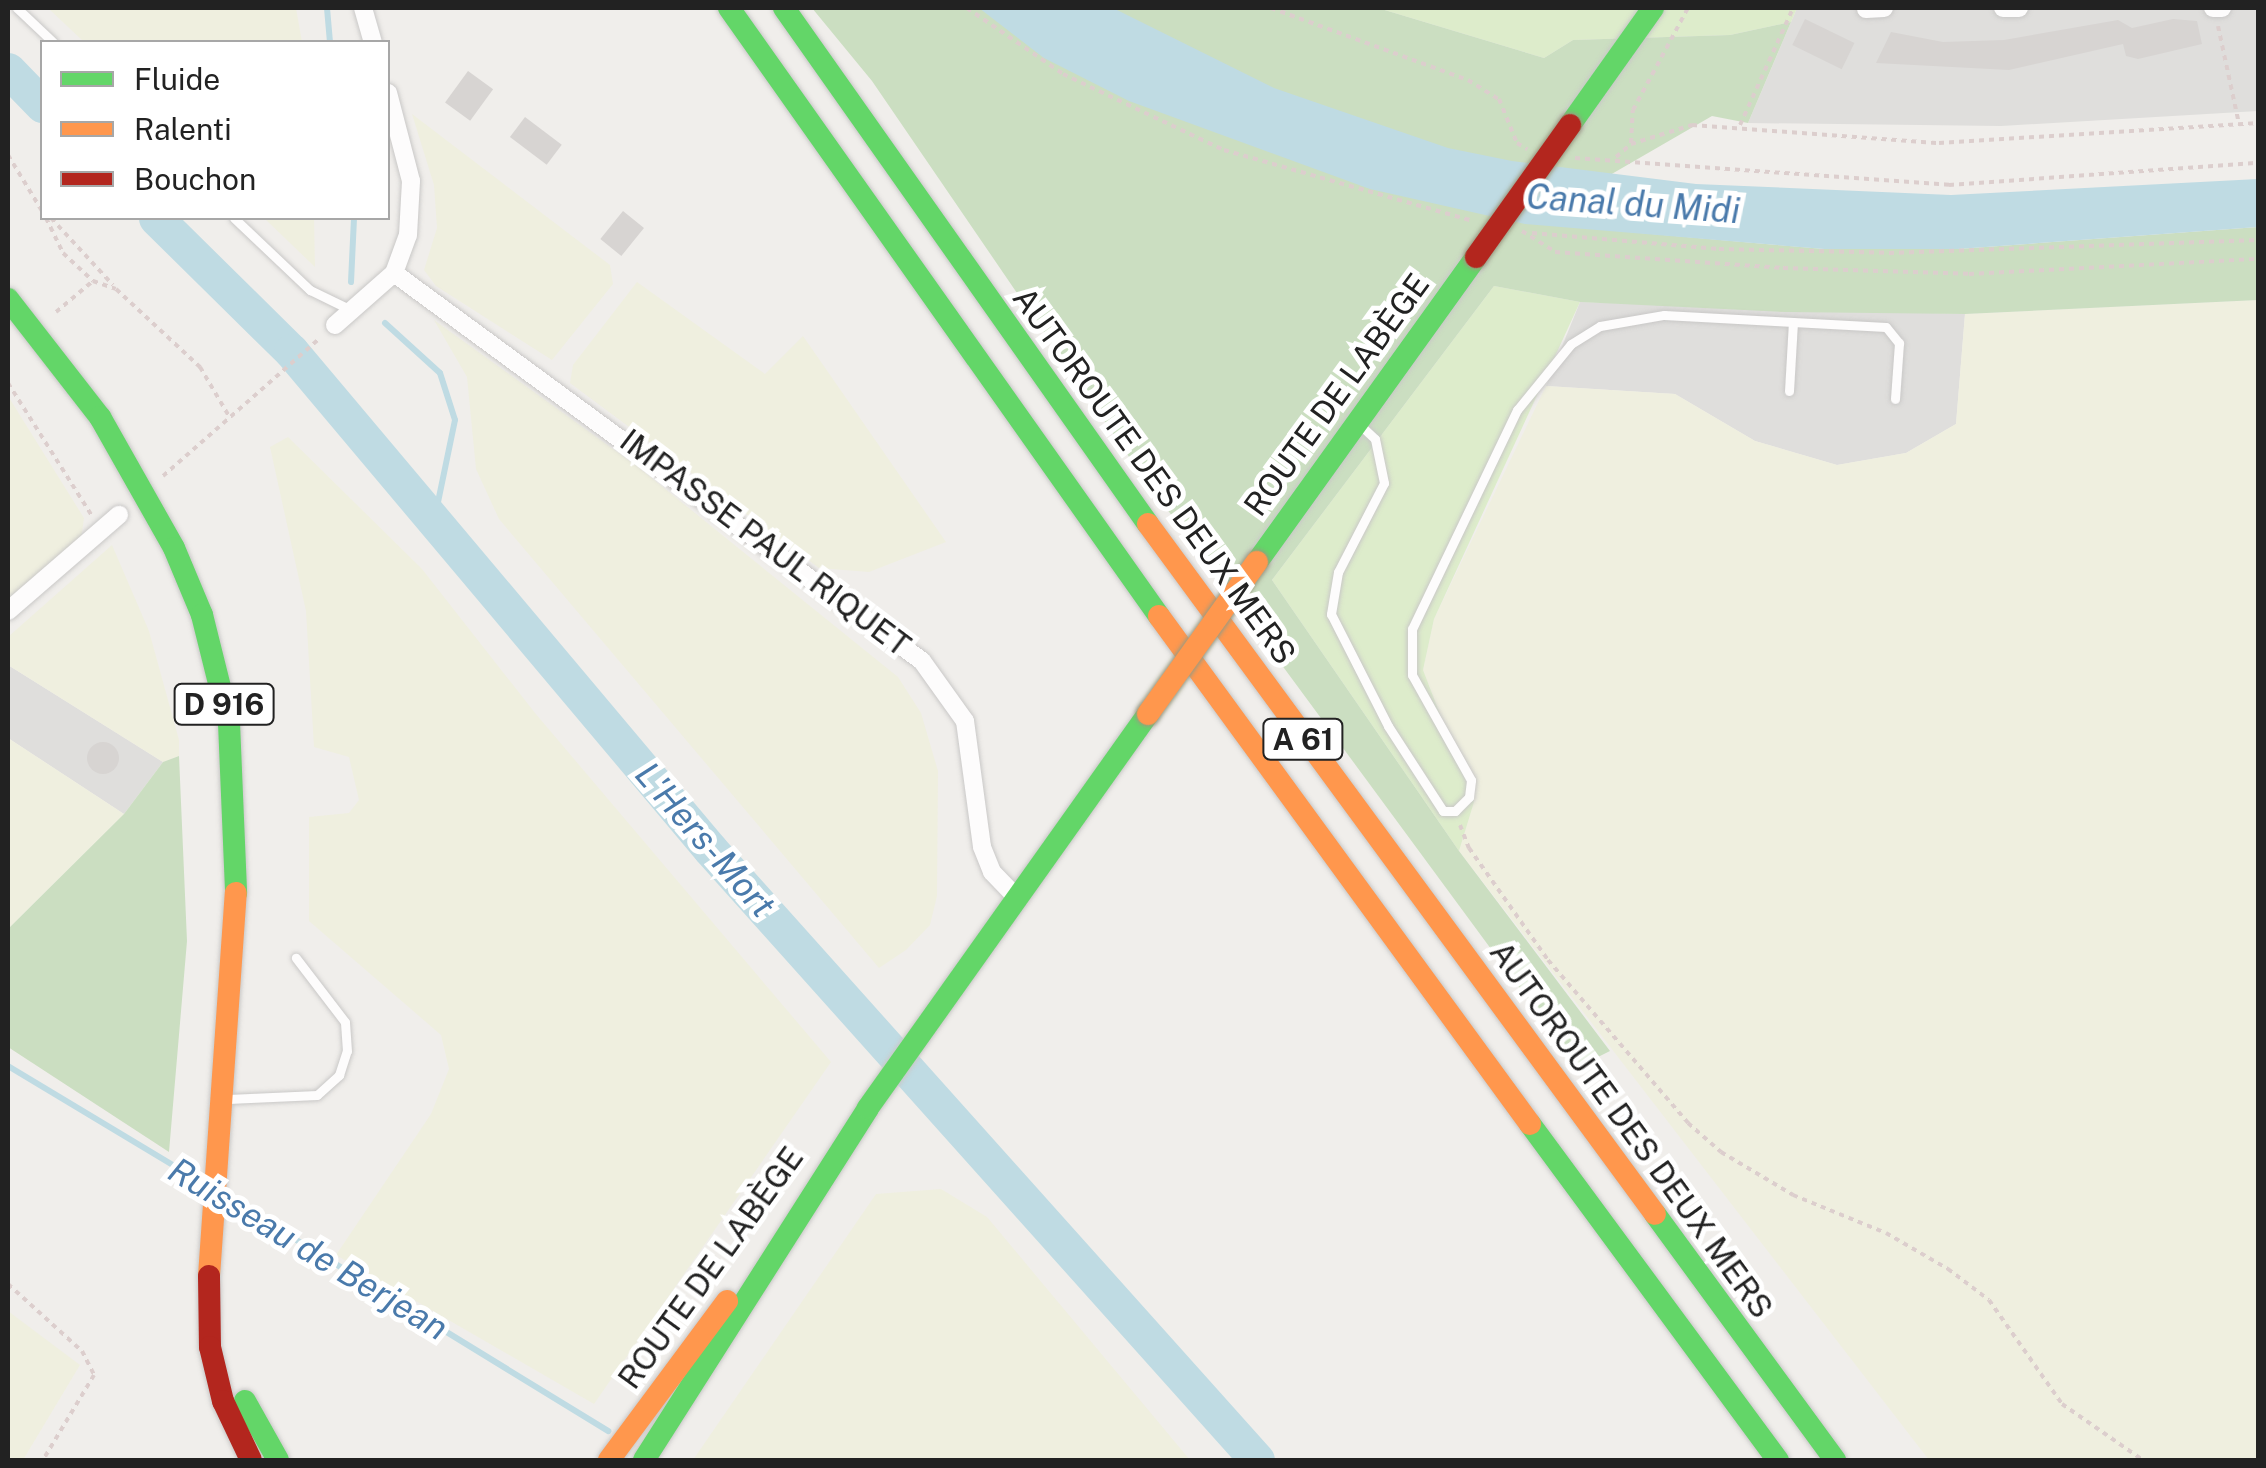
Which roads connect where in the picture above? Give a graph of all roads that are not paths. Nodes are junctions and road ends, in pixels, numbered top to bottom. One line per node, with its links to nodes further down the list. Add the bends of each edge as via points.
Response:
1 (17, 8): 8 (lane)
2 (363, 8): 9 (street)
3 (728, 8): 31 (main road, A 61, via 1219,702)
4 (784, 8): 32 (main road, AUTOROUTE DES DEUX MERS / A 61, via 1057,400)
5 (1654, 8): 19 (main road, ROUTE DE LABÈGE, bridge)
6 (2003, 8): 7 (street)
7 (2018, 8)
8 (51, 40)
9 (372, 40)
10 (390, 102): 12 (street, via 412,206)
11 (236, 220): 14 (lane, via 310,290)
12 (394, 273): 14 (street); 22 (street, IMPASSE PAUL RIQUET, via 932,670 956,701 971,742 987,860)
13 (8, 299): 24 (main road, D 916, via 100,417 202,615 234,771 238,883)
14 (351, 310): 16 (street)
15 (1793, 322): 17 (lane); 18 (lane, via 1896,333); 19 (lane, via 1664,315 1600,326 1571,344 1517,410 1412,629 1412,675 1471,780 1469,797 1455,812 1443,812 1388,726 1331,614 1338,572 1384,484 1375,440)
16 (334, 324)
17 (1788, 391)
18 (1895, 399)
19 (1356, 422): 22 (main road, ROUTE DE LABÈGE, bridge)
20 (118, 515): 21 (street)
21 (8, 611)
22 (1015, 896): 25 (main road, ROUTE DE LABÈGE)
23 (296, 958): 24 (lane, via 345,1022 348,1052 339,1076 317,1095)
24 (220, 1099): 26 (main road, D 916)
25 (866, 1111): 29 (main road, ROUTE DE LABÈGE); 30 (main road, ROUTE DE LABÈGE)
26 (211, 1227): 27 (main road, D 916, via 210,1347 223,1401); 28 (main road, D 916, via 238,1388)
27 (251, 1460)
28 (278, 1460)
29 (609, 1460)
30 (644, 1460)
31 (1778, 1460)
32 (1835, 1460)

